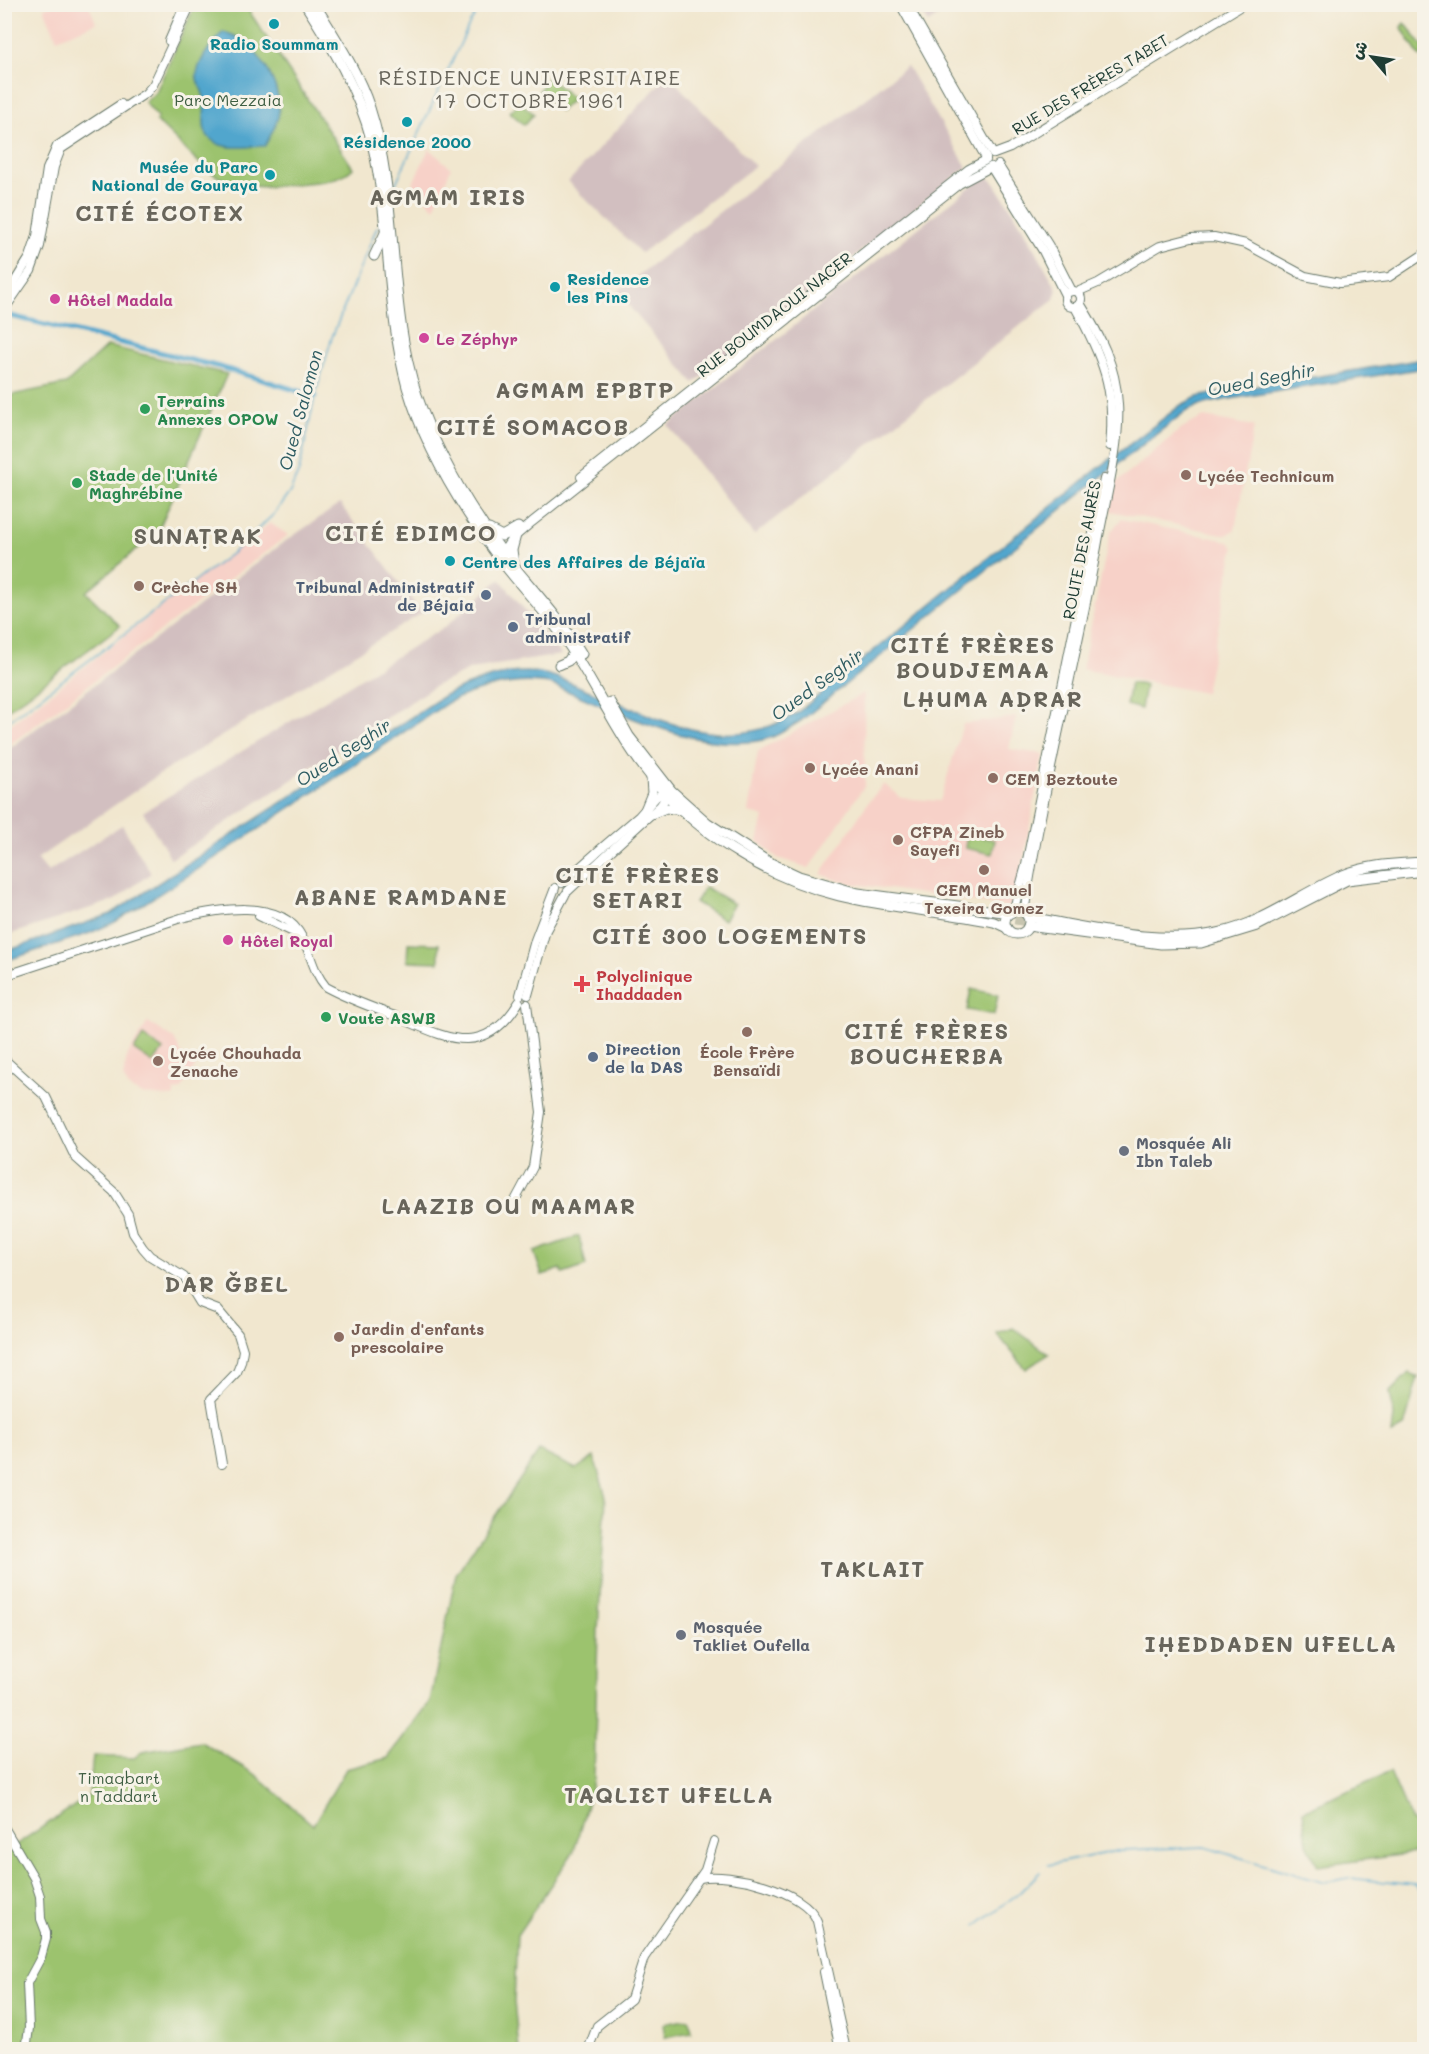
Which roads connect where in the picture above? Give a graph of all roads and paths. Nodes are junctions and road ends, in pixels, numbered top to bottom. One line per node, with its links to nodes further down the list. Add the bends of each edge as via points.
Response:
1 (185, 4): 15 (street, via 149,82 57,146 47,169 30,257)
2 (191, 4): 17 (street, via 153,85 61,150 54,166 40,246 31,271)
3 (305, 4): 10 (main road, via 359,104 373,149)
4 (315, 4): 19 (main road, via 350,64 376,128 404,334 417,393 440,451)
5 (900, 4): 8 (street)
6 (907, 4): 8 (street)
7 (1244, 4): 9 (street, RUE DES FRÈRES TABET)
8 (913, 21): 9 (street)
9 (992, 161): 14 (street, via 1048,246); 20 (street, RUE BOUMDAOUI NACER, via 969,169)
10 (385, 233): 12 (main road); 21 (main road, via 398,337 413,405 452,488)
11 (1425, 254): 13 (street, via 1389,277 1340,283 1305,276 1246,244 1199,237 1166,243)
12 (374, 256)
13 (1098, 284): 14 (street); 16 (street)
14 (1071, 294): 16 (street); 16 (street, via 1067,304)
15 (4, 299)
16 (1079, 304): 18 (street, ROUTE DES AURÈS, via 1109,387 1111,455)
17 (5, 309)
18 (1105, 483): 37 (street, ROUTE DES AURÈS, via 1026,866); 39 (street, ROUTE DES AURÈS)
19 (485, 525): 20 (main road, via 502,536); 21 (main road)
20 (517, 531): 21 (street, RUE BOUMDAOUI NACER); 22 (main road, via 512,553)
21 (499, 553): 22 (main road); 23 (main road)
22 (515, 566): 25 (main road, via 568,632)
23 (574, 652): 24 (main road); 25 (main road)
24 (559, 665)
25 (592, 676): 26 (main road)
26 (611, 711): 27 (main road); 28 (main road)
27 (650, 776): 28 (main road); 30 (main road)
28 (668, 793): 29 (main road); 30 (street); 36 (main road, via 728,838 769,862 834,887)
29 (682, 810): 30 (main road); 36 (main road, via 725,844 796,882 839,896)
30 (648, 812): 31 (street)
31 (600, 855): 34 (street); 35 (street)
32 (1425, 862): 41 (main road, via 1344,874 1259,918 1220,932)
33 (1425, 871): 41 (main road, via 1347,880 1268,922 1219,939 1173,945)
34 (559, 885): 35 (street, via 558,895); 43 (street, via 535,940)
35 (567, 893): 43 (street, via 546,930)
36 (899, 902): 37 (main road); 38 (main road); 40 (main road)
37 (1012, 912): 39 (main road); 40 (main road, via 1006,921)
38 (1001, 918)
39 (1029, 920): 40 (main road, via 1018,934); 41 (main road); 41 (main road)
40 (1007, 928)
41 (1138, 939)
42 (4, 978): 43 (street, via 210,915 242,912 267,917 303,938 315,974 326,987 431,1034 465,1039 484,1036 505,1023)
43 (523, 999): 45 (street, via 541,1112 533,1167)
44 (4, 1059): 46 (street, via 46,1097 75,1157 114,1192 143,1248 184,1277 200,1303 218,1310 238,1334 242,1362 211,1399)
45 (511, 1208)
46 (222, 1464)
47 (4, 1827): 50 (street, via 34,1878 46,1939 27,1983)
48 (714, 1841): 49 (street, via 708,1866)
49 (700, 1878): 51 (street, via 644,1958 631,1999 597,2026); 52 (street, via 740,1883 808,1911); 53 (street, via 738,1878 787,1895 810,1908 817,1921)
50 (26, 2049)
51 (588, 2049)
52 (840, 2049)
53 (846, 2049)

